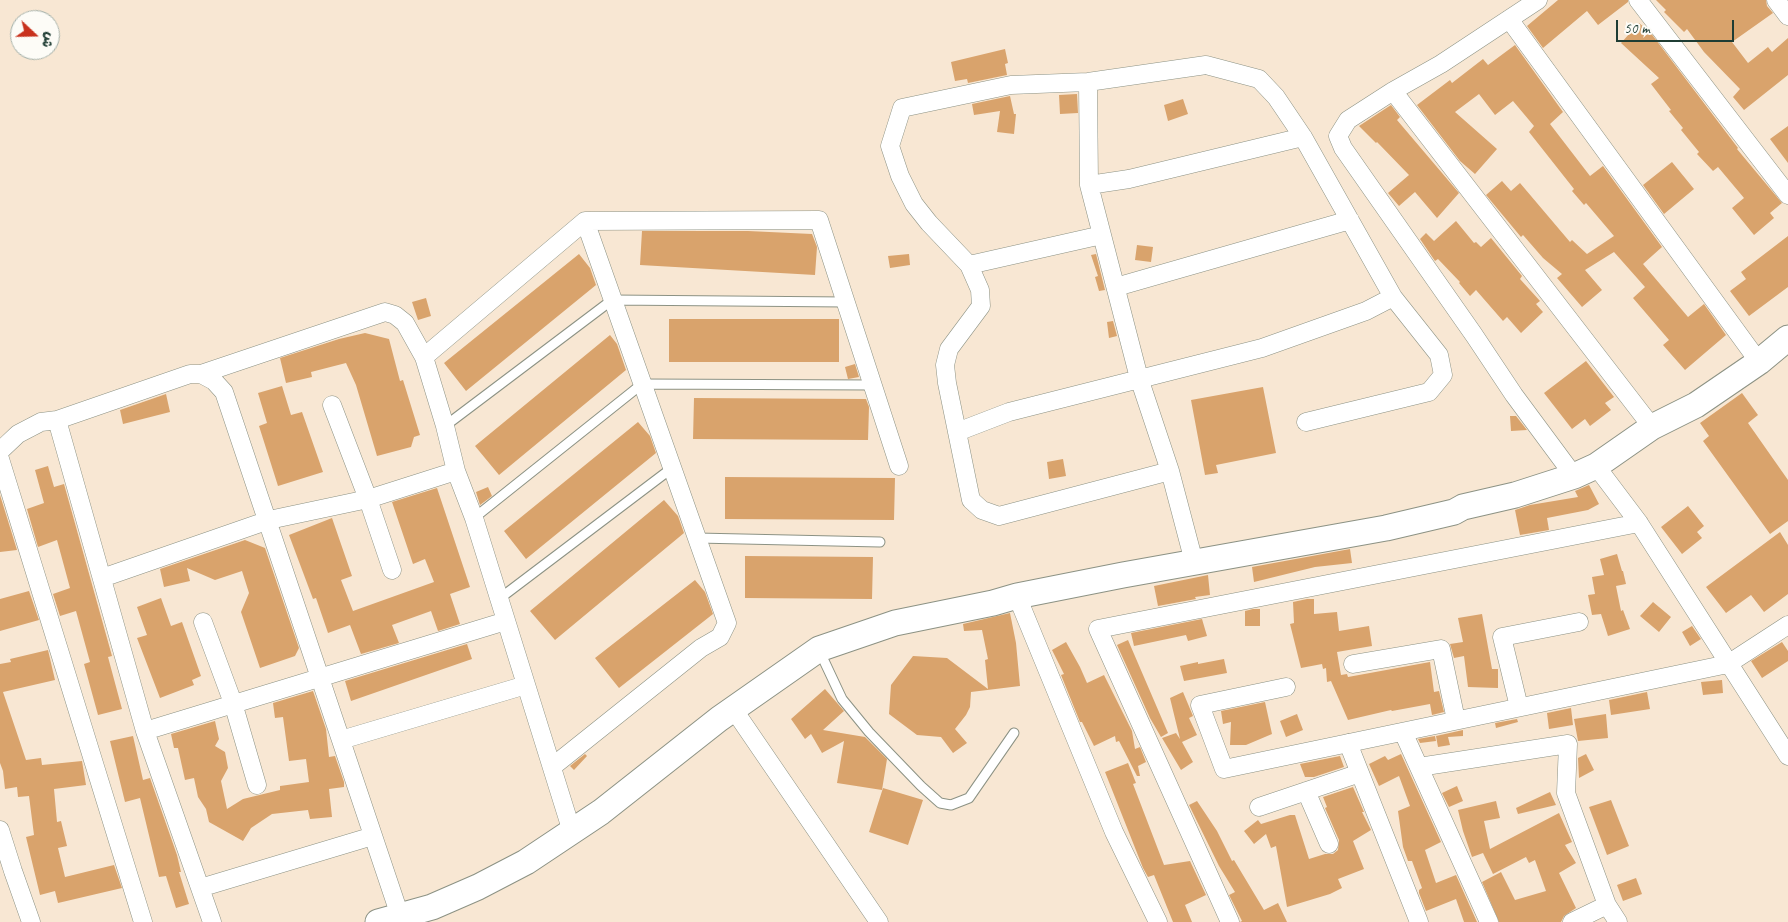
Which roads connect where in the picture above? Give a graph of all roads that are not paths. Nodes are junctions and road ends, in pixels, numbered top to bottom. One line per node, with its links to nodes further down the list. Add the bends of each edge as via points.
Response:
1 (1538, 0): 5 (street)
2 (1638, 0): 10 (street)
3 (1776, 0): 4 (street)
4 (1788, 16)
5 (1509, 19): 7 (street); 21 (street)
6 (1088, 82): 8 (street, via 1206,65 1215,67 1259,79 1276,97); 9 (street); 14 (street, via 1011,85 902,108 890,146 900,176 914,204)
7 (1393, 91): 30 (street); 37 (street, via 1348,120 1338,136 1343,148 1514,395)
8 (1303, 137): 9 (street); 11 (street)
9 (1089, 185): 13 (street)
10 (1788, 195)
11 (1350, 220): 15 (street); 16 (street)
12 (584, 221): 17 (street); 18 (street, via 819,220); 20 (street)
13 (1102, 234): 14 (street); 15 (street)
14 (970, 265): 31 (street, via 980,290 981,306 949,349 945,365)
15 (1116, 286): 23 (street)
16 (1392, 297): 23 (street, via 1366,311 1262,348); 28 (street, via 1439,355 1443,375 1429,392)
17 (612, 300): 18 (lane); 24 (street); 29 (lane)
18 (846, 302): 25 (street)
19 (1788, 338): 21 (main road)
20 (424, 357): 22 (street, via 405,322 384,312); 29 (street)
21 (1759, 362): 30 (main road, via 1696,405)
22 (201, 374): 27 (street, via 190,374); 41 (street, via 224,392)
23 (1139, 378): 31 (street, via 1009,412); 36 (street)
24 (642, 384): 25 (lane); 35 (street); 40 (lane)
25 (873, 385): 34 (street)
26 (332, 405): 39 (street)
27 (57, 420): 32 (street, via 41,422 18,434); 47 (street)
28 (1306, 422)
29 (445, 426): 38 (street)
30 (1652, 427): 37 (main road)
31 (957, 432): 36 (street, via 971,500 982,510 999,516)
32 (0, 451)
33 (0, 459): 84 (street)
34 (899, 466)
35 (672, 468): 43 (street); 49 (lane)
36 (1170, 471): 45 (street)
37 (1585, 471): 42 (street); 45 (main road, via 1454,512)
38 (456, 472): 39 (street); 40 (street)
39 (368, 499): 41 (street); 46 (street)
40 (474, 518): 49 (street)
41 (269, 520): 47 (street); 57 (street)
42 (1639, 523): 56 (street); 88 (street, via 1098,629)
43 (697, 538): 44 (lane); 70 (street, via 727,624 720,637 701,648)
44 (880, 542)
45 (1194, 562): 48 (main road)
46 (392, 570)
47 (102, 578): 64 (street)
48 (1017, 596): 54 (main road, via 895,623); 87 (street, via 1114,832)
49 (499, 599): 50 (street)
50 (506, 621): 57 (street); 58 (street)
51 (203, 622): 60 (street)
52 (1579, 622): 61 (street, via 1502,637)
53 (1788, 625): 56 (street)
54 (819, 649): 62 (main road); 66 (lane, via 842,699 863,726 940,803 952,805 969,798)
55 (1353, 664): 63 (street, via 1441,649)
56 (1728, 664): 61 (street); 69 (street)
57 (319, 676): 60 (street); 67 (street)
58 (526, 685): 67 (street); 70 (street)
59 (1286, 687): 68 (street, via 1200,705 1224,768)
60 (233, 703): 64 (street); 73 (street)
61 (1520, 707): 63 (street)
62 (734, 710): 77 (main road); 86 (street)
63 (1456, 720): 65 (street)
64 (145, 731): 80 (street)
65 (1403, 732): 68 (street); 71 (street)
66 (1014, 733)
67 (341, 740): 78 (street)
68 (1348, 743): 72 (street)
69 (1788, 756)
70 (552, 768): 77 (street)
71 (1419, 768): 81 (street, via 1568,744 1566,793); 90 (street)
72 (1360, 773): 74 (street); 89 (street)
73 (257, 785)
74 (1306, 791): 75 (street); 79 (street)
75 (1259, 807)
76 (0, 830): 83 (street)
77 (572, 832): 82 (main road, via 526,862 478,887 432,907)
78 (373, 836): 80 (street); 82 (street)
79 (1329, 844)
80 (200, 888): 85 (street)
81 (1607, 905): 91 (street); 92 (street)
82 (389, 919)
83 (32, 922)
84 (143, 922)
85 (212, 922)
86 (879, 922)
87 (1158, 922)
88 (1230, 922)
89 (1419, 922)
90 (1489, 922)
91 (1572, 922)
92 (1618, 922)

